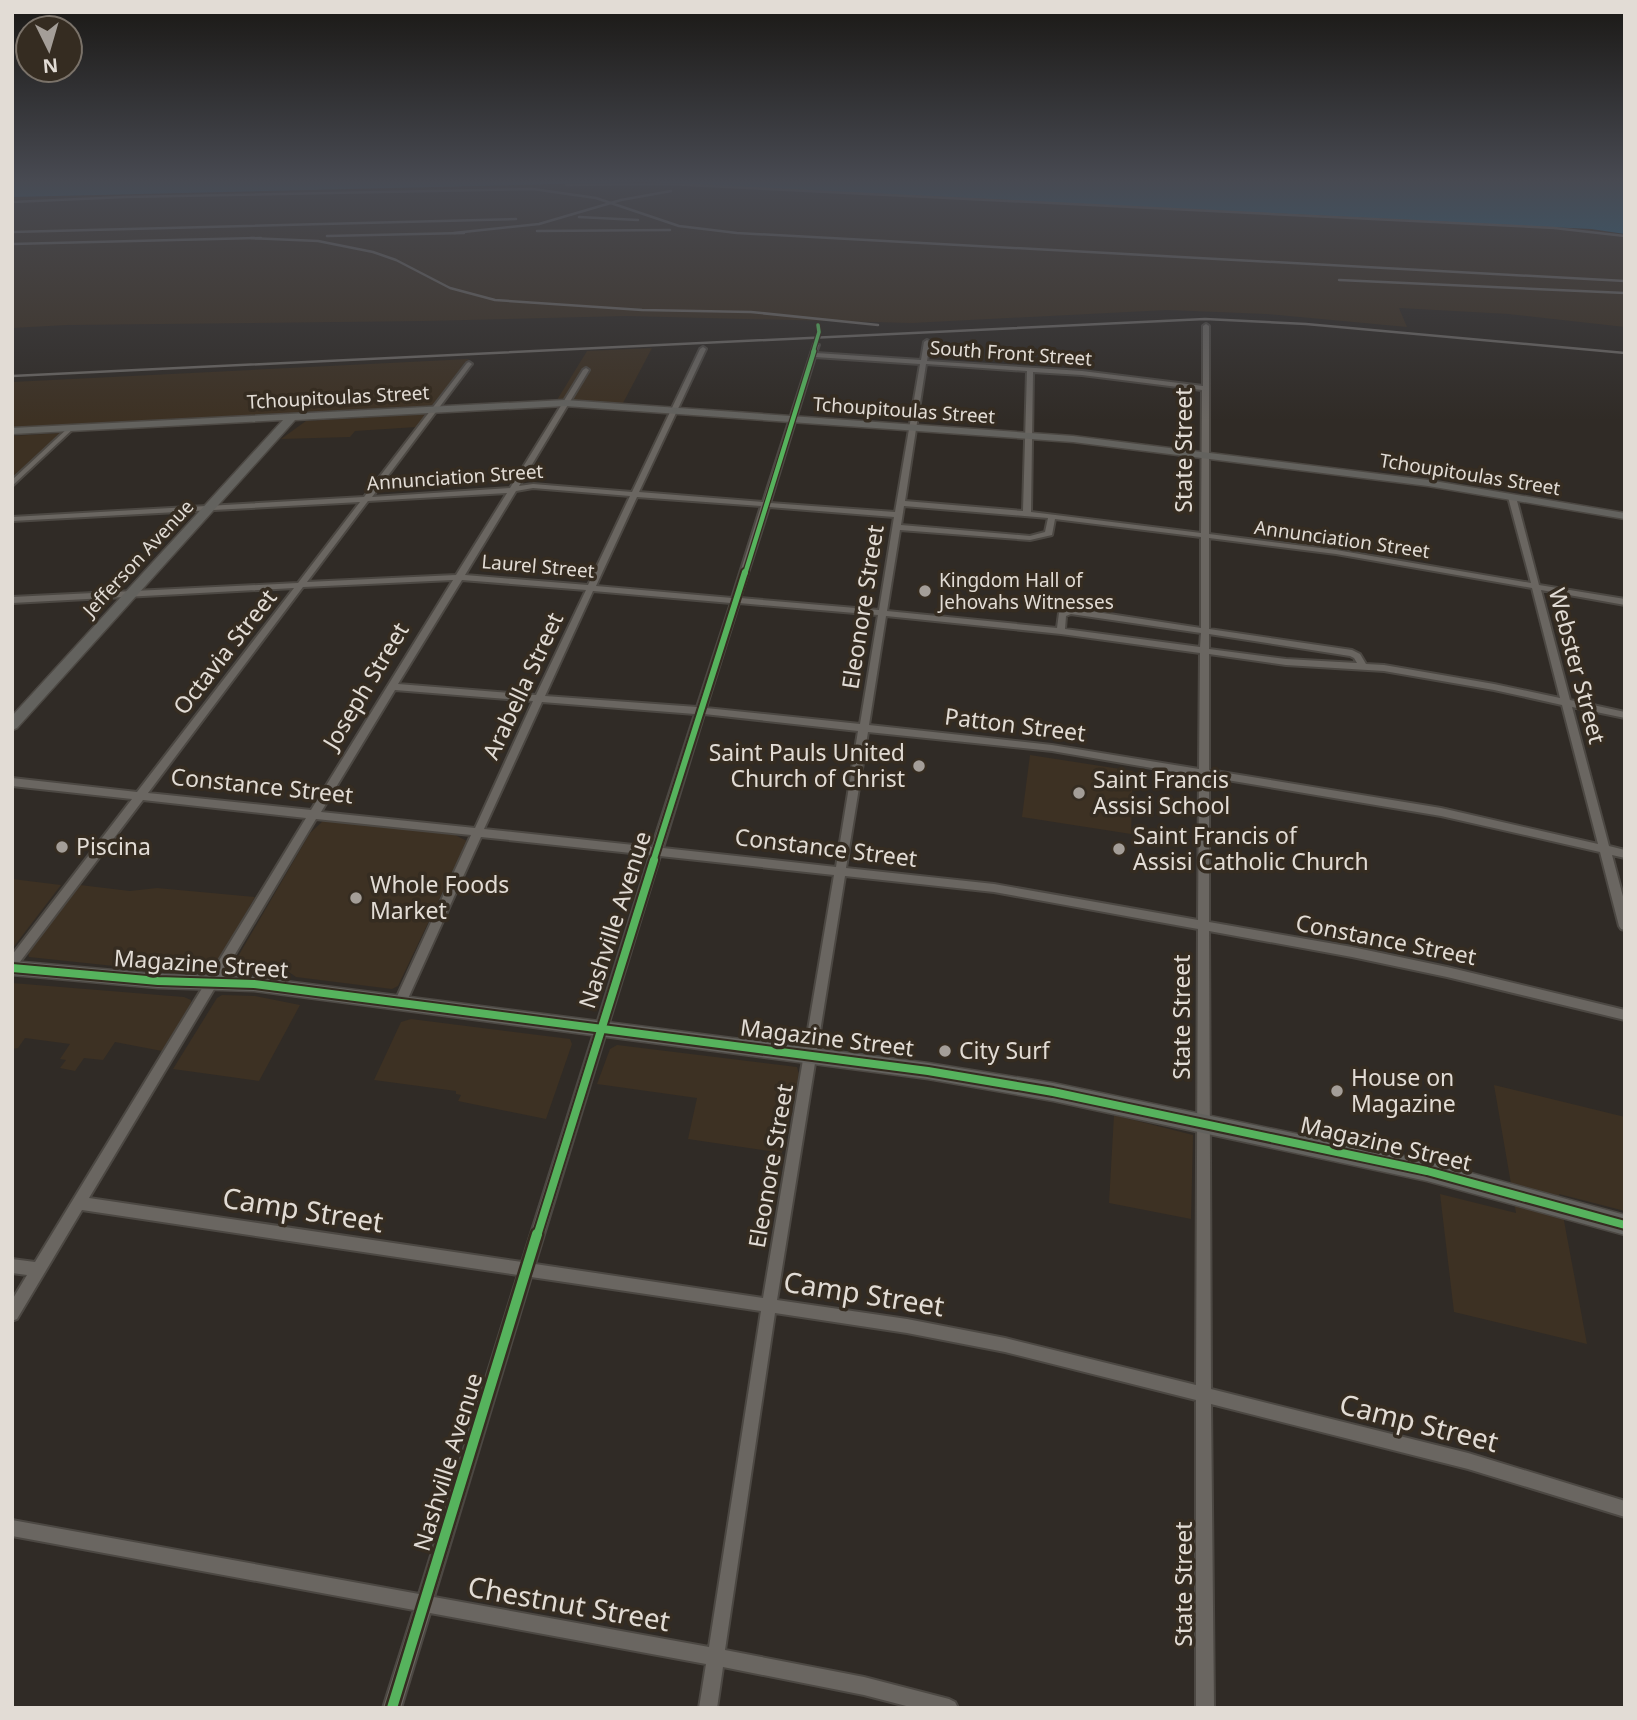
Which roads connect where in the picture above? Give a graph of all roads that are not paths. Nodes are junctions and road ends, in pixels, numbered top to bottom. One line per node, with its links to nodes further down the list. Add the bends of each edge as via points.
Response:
1 (1206, 326): 10 (street, State Street)
2 (927, 342): 6 (street, Eleonore Street)
3 (816, 345): 5 (street, Nashville Avenue)
4 (703, 349): 13 (street, Arabella Street)
5 (813, 355): 6 (street, South Front Street); 15 (street, Nashville Avenue)
6 (924, 362): 8 (street, South Front Street); 16 (street, Eleonore Street)
7 (469, 364): 12 (street, Octavia Street)
8 (1030, 369): 10 (street, South Front Street); 19 (street)
9 (586, 370): 11 (street, Joseph Street)
10 (1206, 388): 20 (street, State Street)
11 (565, 403): 12 (street, Tchoupitoulas Street); 13 (street, Tchoupitoulas Street); 22 (street, Joseph Street)
12 (434, 410): 14 (street, Tchoupitoulas Street); 25 (street, Octavia Street)
13 (674, 410): 15 (street, Tchoupitoulas Street); 23 (street, Arabella Street)
14 (292, 417): 17 (street, Tchoupitoulas Street); 27 (street, Jefferson Avenue)
15 (794, 418): 16 (street, Tchoupitoulas Street); 26 (street, Nashville Avenue)
16 (913, 426): 19 (street, Tchoupitoulas Street); 29 (street, Eleonore Street)
17 (71, 428): 18 (street, Tchoupitoulas Street); 21 (street)
18 (12, 431)
19 (1030, 434): 20 (street, Tchoupitoulas Street); 28 (street)
20 (1205, 454): 24 (street, Tchoupitoulas Street); 33 (street, State Street)
21 (12, 484)
22 (511, 490): 23 (street, Annunciation Street, via 533,486); 25 (street, Annunciation Street); 34 (street, Joseph Street)
23 (636, 493): 26 (street, Annunciation Street); 37 (street, Arabella Street)
24 (1512, 497): 31 (street, Tchoupitoulas Street); 35 (street, Webster Street)
25 (367, 499): 27 (street, Annunciation Street); 36 (street, Octavia Street)
26 (766, 504): 29 (street, Annunciation Street); 40 (street, Nashville Avenue)
27 (210, 508): 32 (street, Annunciation Street); 38 (street, Jefferson Avenue)
28 (1027, 513): 29 (street, Annunciation Street); 30 (street, Annunciation Street)
29 (899, 515): 30 (street, Annunciation Street, via 1030,538 1049,533); 42 (street, Eleonore Street)
30 (1052, 516): 33 (street, Annunciation Street)
31 (1625, 516)
32 (12, 519)
33 (1205, 536): 35 (street, Annunciation Street); 43 (street, State Street)
34 (458, 577): 36 (street, Laurel Street); 37 (street, Laurel Street); 47 (street, Joseph Street)
35 (1535, 584): 41 (street, Annunciation Street); 49 (street, Webster Street)
36 (301, 585): 38 (street, Laurel Street); 56 (street, Octavia Street)
37 (592, 589): 40 (street, Laurel Street); 48 (street, Arabella Street)
38 (129, 595): 39 (street, Laurel Street); 52 (street, Jefferson Avenue)
39 (12, 600)
40 (736, 601): 42 (street, Laurel Street); 50 (street, Nashville Avenue)
41 (1625, 602)
42 (884, 613): 44 (street, Laurel Street); 53 (street, Eleonore Street)
43 (1206, 630): 44 (street, Laurel Street, via 1070,611 1062,615); 45 (street, State Street); 46 (street, Laurel Street, via 1352,653)
44 (1060, 631): 45 (street, Laurel Street)
45 (1206, 652): 46 (street, Laurel Street, via 1286,663); 54 (street, State Street)
46 (1363, 666): 49 (street, Laurel Street)
47 (392, 687): 48 (street, Patton Street); 57 (street, Joseph Street)
48 (540, 696): 50 (street, Patton Street); 58 (street, Arabella Street)
49 (1568, 704): 51 (street, Laurel Street); 59 (street, Webster Street)
50 (702, 711): 53 (street, Patton Street); 60 (street, Nashville Avenue)
51 (1625, 715)
52 (12, 724)
53 (865, 727): 54 (street, Patton Street, via 1052,748); 62 (street, Eleonore Street)
54 (1206, 774): 59 (street, Patton Street, via 1441,812); 63 (street, State Street)
55 (12, 782): 56 (street, Constance Street)
56 (140, 794): 57 (street, Constance Street); 65 (street, Octavia Street)
57 (316, 813): 58 (street, Constance Street); 66 (street, Joseph Street)
58 (480, 832): 60 (street, Constance Street); 67 (street, Arabella Street)
59 (1606, 849): 61 (street, Patton Street); 64 (street, Webster Street)
60 (659, 850): 62 (street, Constance Street); 69 (street, Nashville Avenue)
61 (1625, 854)
62 (842, 871): 63 (street, Constance Street, via 994,888); 70 (street, Eleonore Street)
63 (1203, 926): 68 (street, Constance Street, via 1447,972); 71 (street, State Street)
64 (1625, 926)
65 (12, 966): 66 (street, Magazine Street)
66 (211, 982): 67 (street, Magazine Street); 72 (street, Joseph Street)
67 (400, 1003): 69 (street, Magazine Street)
68 (1625, 1015)
69 (600, 1030): 70 (street, Magazine Street); 76 (street, Nashville Avenue)
70 (811, 1056): 71 (street, Magazine Street, via 928,1070); 77 (street, Eleonore Street)
71 (1203, 1124): 73 (street, Magazine Street, via 1427,1171); 79 (street, State Street)
72 (80, 1203): 75 (street, Joseph Street); 76 (street, Camp Street)
73 (1625, 1225)
74 (12, 1266): 75 (street)
75 (39, 1270): 78 (street, Joseph Street)
76 (526, 1270): 77 (street, Camp Street); 82 (street, Nashville Avenue)
77 (769, 1305): 79 (street, Camp Street, via 1004,1345); 83 (street, Eleonore Street)
78 (12, 1314)
79 (1204, 1396): 80 (street, Camp Street, via 1468,1461); 87 (street, State Street)
80 (1625, 1509)
81 (12, 1528): 82 (street, Chestnut Street)
82 (425, 1606): 83 (street, Chestnut Street); 84 (street, Nashville Avenue)
83 (716, 1657): 85 (street, Eleonore Street); 86 (street, Chestnut Street)
84 (393, 1708)
85 (708, 1708)
86 (949, 1708)
87 (1205, 1708)

